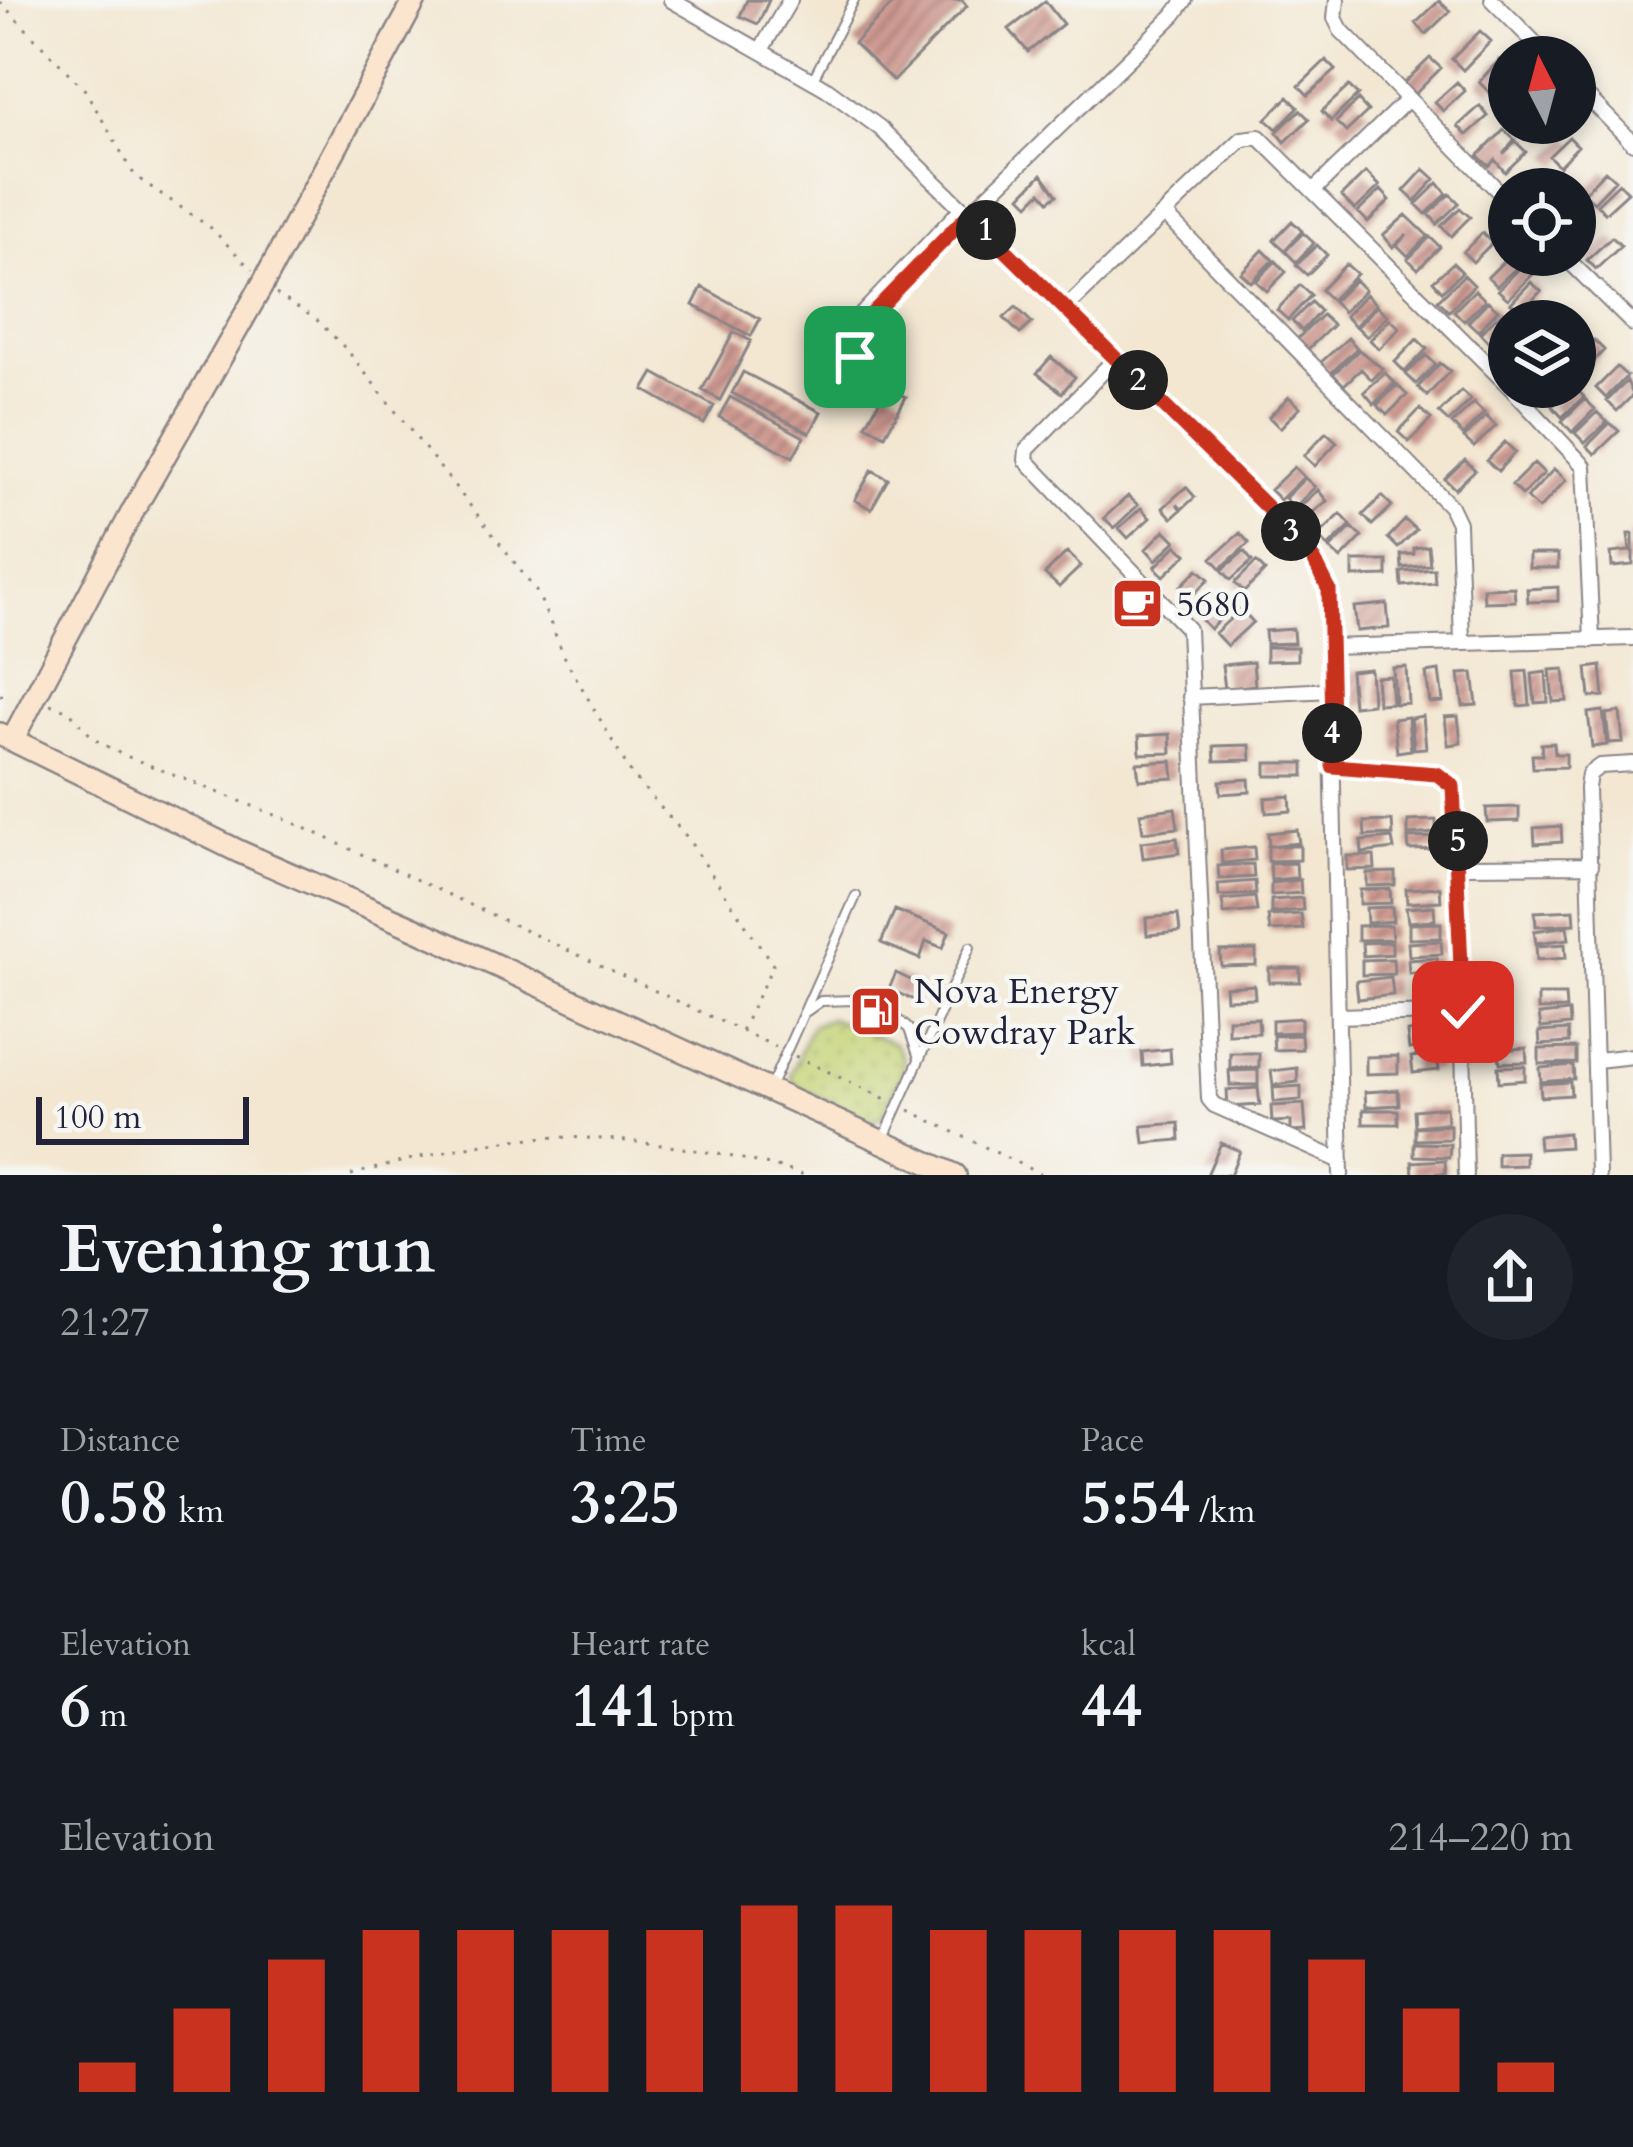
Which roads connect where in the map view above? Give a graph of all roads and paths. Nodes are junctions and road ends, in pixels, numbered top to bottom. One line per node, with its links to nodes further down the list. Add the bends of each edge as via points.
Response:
1 (415, 0): 20 (street)
2 (671, 0): 10 (street)
3 (790, 0): 10 (street)
4 (854, 0): 11 (lane)
5 (1185, 0): 17 (street)
6 (1337, 0): 12 (street, via 1342,30)
7 (1492, 0): 9 (street)
8 (0, 2): 20 (path, via 85,90 135,176 211,228)
9 (1528, 36)
10 (761, 50): 11 (street)
11 (812, 80): 17 (street, via 880,128)
12 (1407, 100): 15 (street); 16 (street)
13 (1596, 105): 14 (street)
14 (1633, 142)
15 (1488, 181)
16 (1315, 189): 18 (street, via 1266,140 1251,136); 26 (street)
17 (965, 210): 21 (street); 23 (lane, via 868,318); 23 (lane, via 857,315 832,325 832,352 844,360)
18 (1165, 214): 21 (street); 30 (street, via 1450,506 1458,523)
19 (1584, 276): 22 (street)
20 (264, 282): 35 (street); 46 (path, via 347,350 538,594 632,776 686,836 773,965)
21 (1065, 309): 24 (street)
22 (1633, 324)
23 (867, 344): 25 (lane)
24 (1116, 358): 31 (street, via 1308,548 1329,590); 34 (street, via 1026,460 1188,629)
25 (890, 365)
26 (1488, 366)
27 (1529, 408): 29 (street, via 1584,466)
28 (1633, 638): 29 (street)
29 (1592, 640): 30 (street)
30 (1462, 642): 31 (street)
31 (1330, 647): 32 (street)
32 (1331, 690): 34 (street); 38 (street)
33 (0, 695): 35 (path)
34 (1190, 697): 54 (street, via 1209,1099)
35 (31, 702): 36 (street); 46 (path, via 69,710 121,754 288,820)
36 (6, 737): 51 (street, via 240,852)
37 (1633, 764): 39 (street, via 1589,774)
38 (1333, 766): 40 (street, via 1446,777); 45 (street)
39 (1591, 865): 40 (street); 50 (street)
40 (1459, 866): 43 (street)
41 (856, 896): 44 (lane)
42 (970, 947): 49 (lane)
43 (1463, 1012): 45 (street); 59 (street)
44 (803, 1014): 47 (lane); 49 (lane, via 821,1001 854,1000 909,1029)
45 (1339, 1016): 54 (street)
46 (741, 1031): 47 (path)
47 (786, 1052): 51 (lane); 52 (path)
48 (1633, 1056): 50 (street)
49 (919, 1060): 52 (lane)
50 (1597, 1060): 60 (street)
51 (769, 1090): 53 (street)
52 (899, 1105): 53 (lane); 58 (path)
53 (883, 1142): 57 (street)
54 (1341, 1168)
55 (351, 1175): 56 (path, via 527,1138 607,1140)
56 (804, 1175)
57 (955, 1175)
58 (1042, 1175)
59 (1466, 1175)
60 (1598, 1175)

